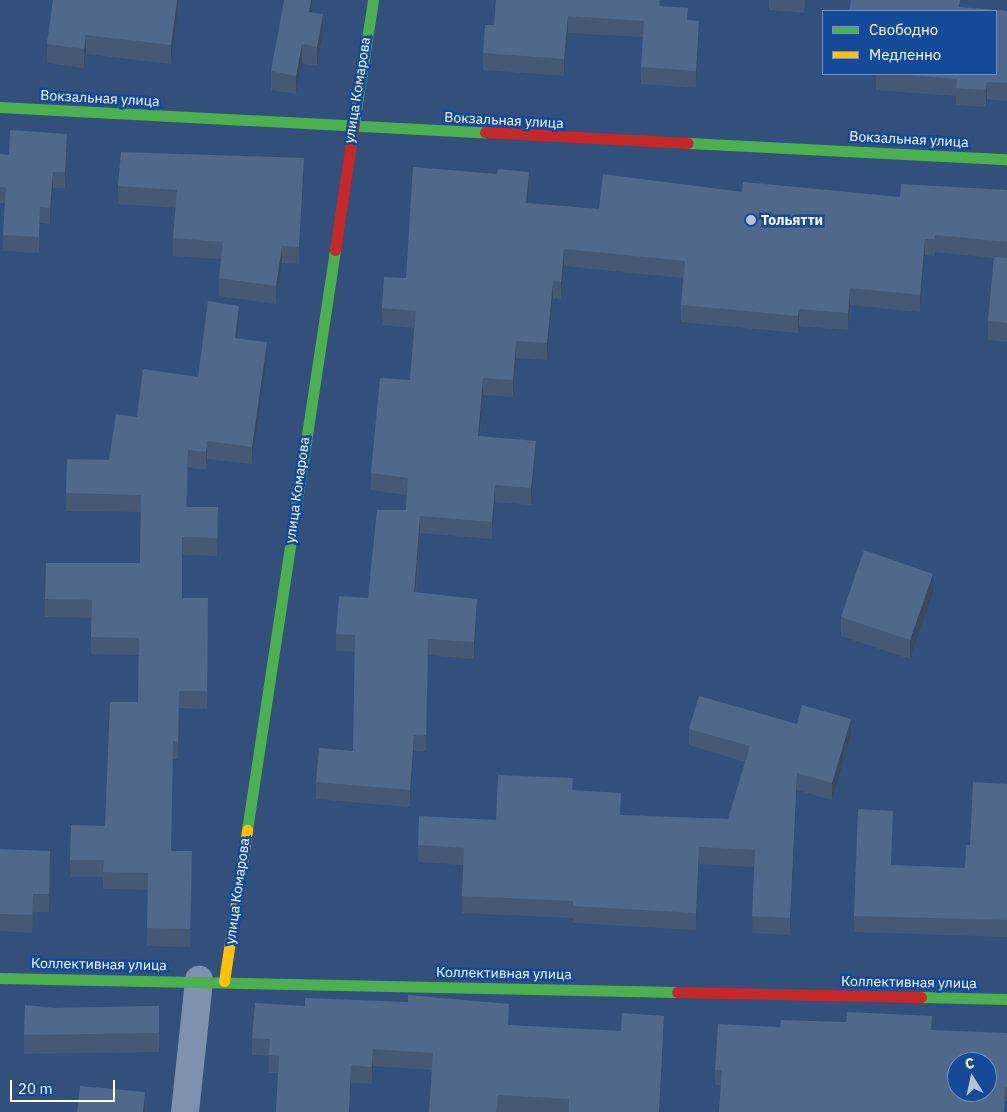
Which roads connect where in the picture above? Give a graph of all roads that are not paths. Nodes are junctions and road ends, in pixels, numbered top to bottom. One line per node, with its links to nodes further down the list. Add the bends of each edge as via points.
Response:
1 (372, 0): 3 (street, улица Комарова)
2 (0, 107): 3 (street, Вокзальная улица)
3 (351, 128): 4 (street, Вокзальная улица); 6 (street, улица Комарова)
4 (1007, 159)
5 (0, 978): 6 (street, Коллективная улица)
6 (211, 981): 7 (street, Коллективная улица); 8 (street, улица Комарова)
7 (1007, 999)
8 (185, 1112)

